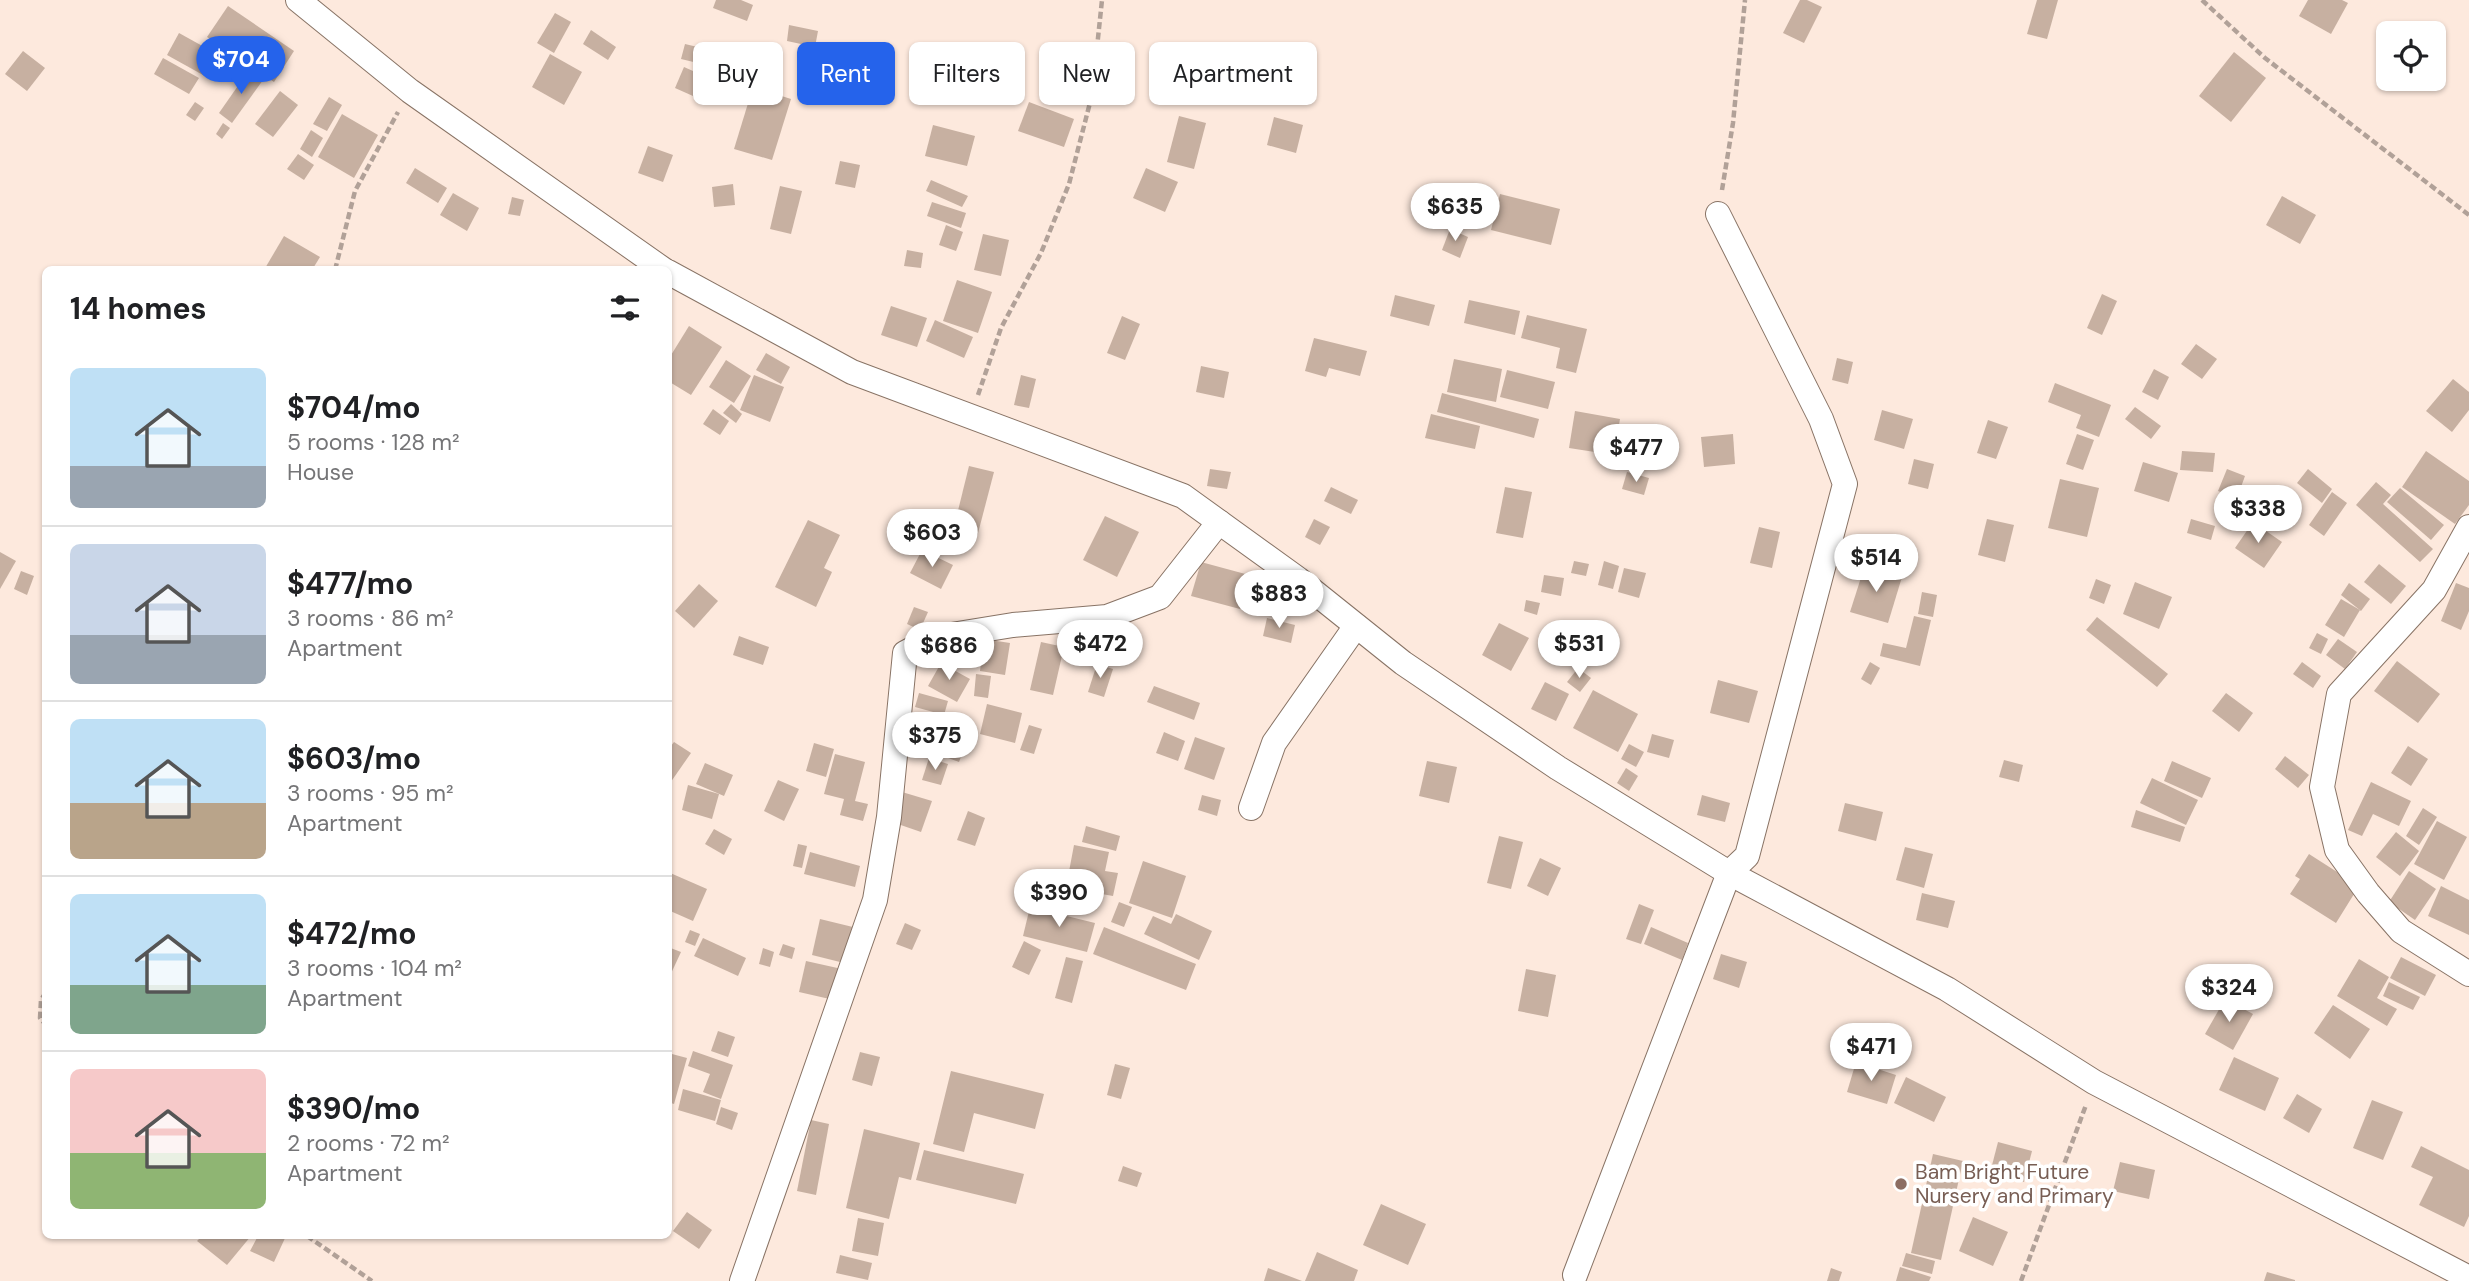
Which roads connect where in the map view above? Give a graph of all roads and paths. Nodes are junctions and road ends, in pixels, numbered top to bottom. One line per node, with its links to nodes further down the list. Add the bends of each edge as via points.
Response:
1 (298, 0): 5 (street)
2 (1102, 0): 11 (path, via 1092,95 1069,184 1041,253 1001,328)
3 (1745, 0): 6 (path, via 1734,123)
4 (2202, 0): 7 (path, via 2265,58)
5 (410, 91): 8 (path, via 355,191); 9 (street)
6 (1718, 214): 16 (street, via 1821,419 1845,484 1747,856)
7 (2469, 215)
8 (336, 266)
9 (659, 266)
10 (672, 274): 11 (street, via 852,372)
11 (971, 416): 12 (street, via 1183,496)
12 (1219, 522): 14 (street); 25 (street, via 1160,597 1107,617 933,638 905,653 876,900)
13 (2469, 527): 17 (street, via 2434,590 2339,694 2322,787 2337,850 2368,893 2401,931)
14 (1356, 626): 15 (street, via 1274,743); 16 (street, via 1558,768)
15 (1251, 808)
16 (1729, 873): 20 (street, via 1947,989); 22 (street)
17 (2469, 974)
18 (42, 998): 19 (path)
19 (42, 1020)
20 (2094, 1082): 23 (street); 26 (path)
21 (311, 1239): 24 (path)
22 (1575, 1275)
23 (2469, 1278)
24 (372, 1281)
25 (742, 1281)
26 (2021, 1281)

